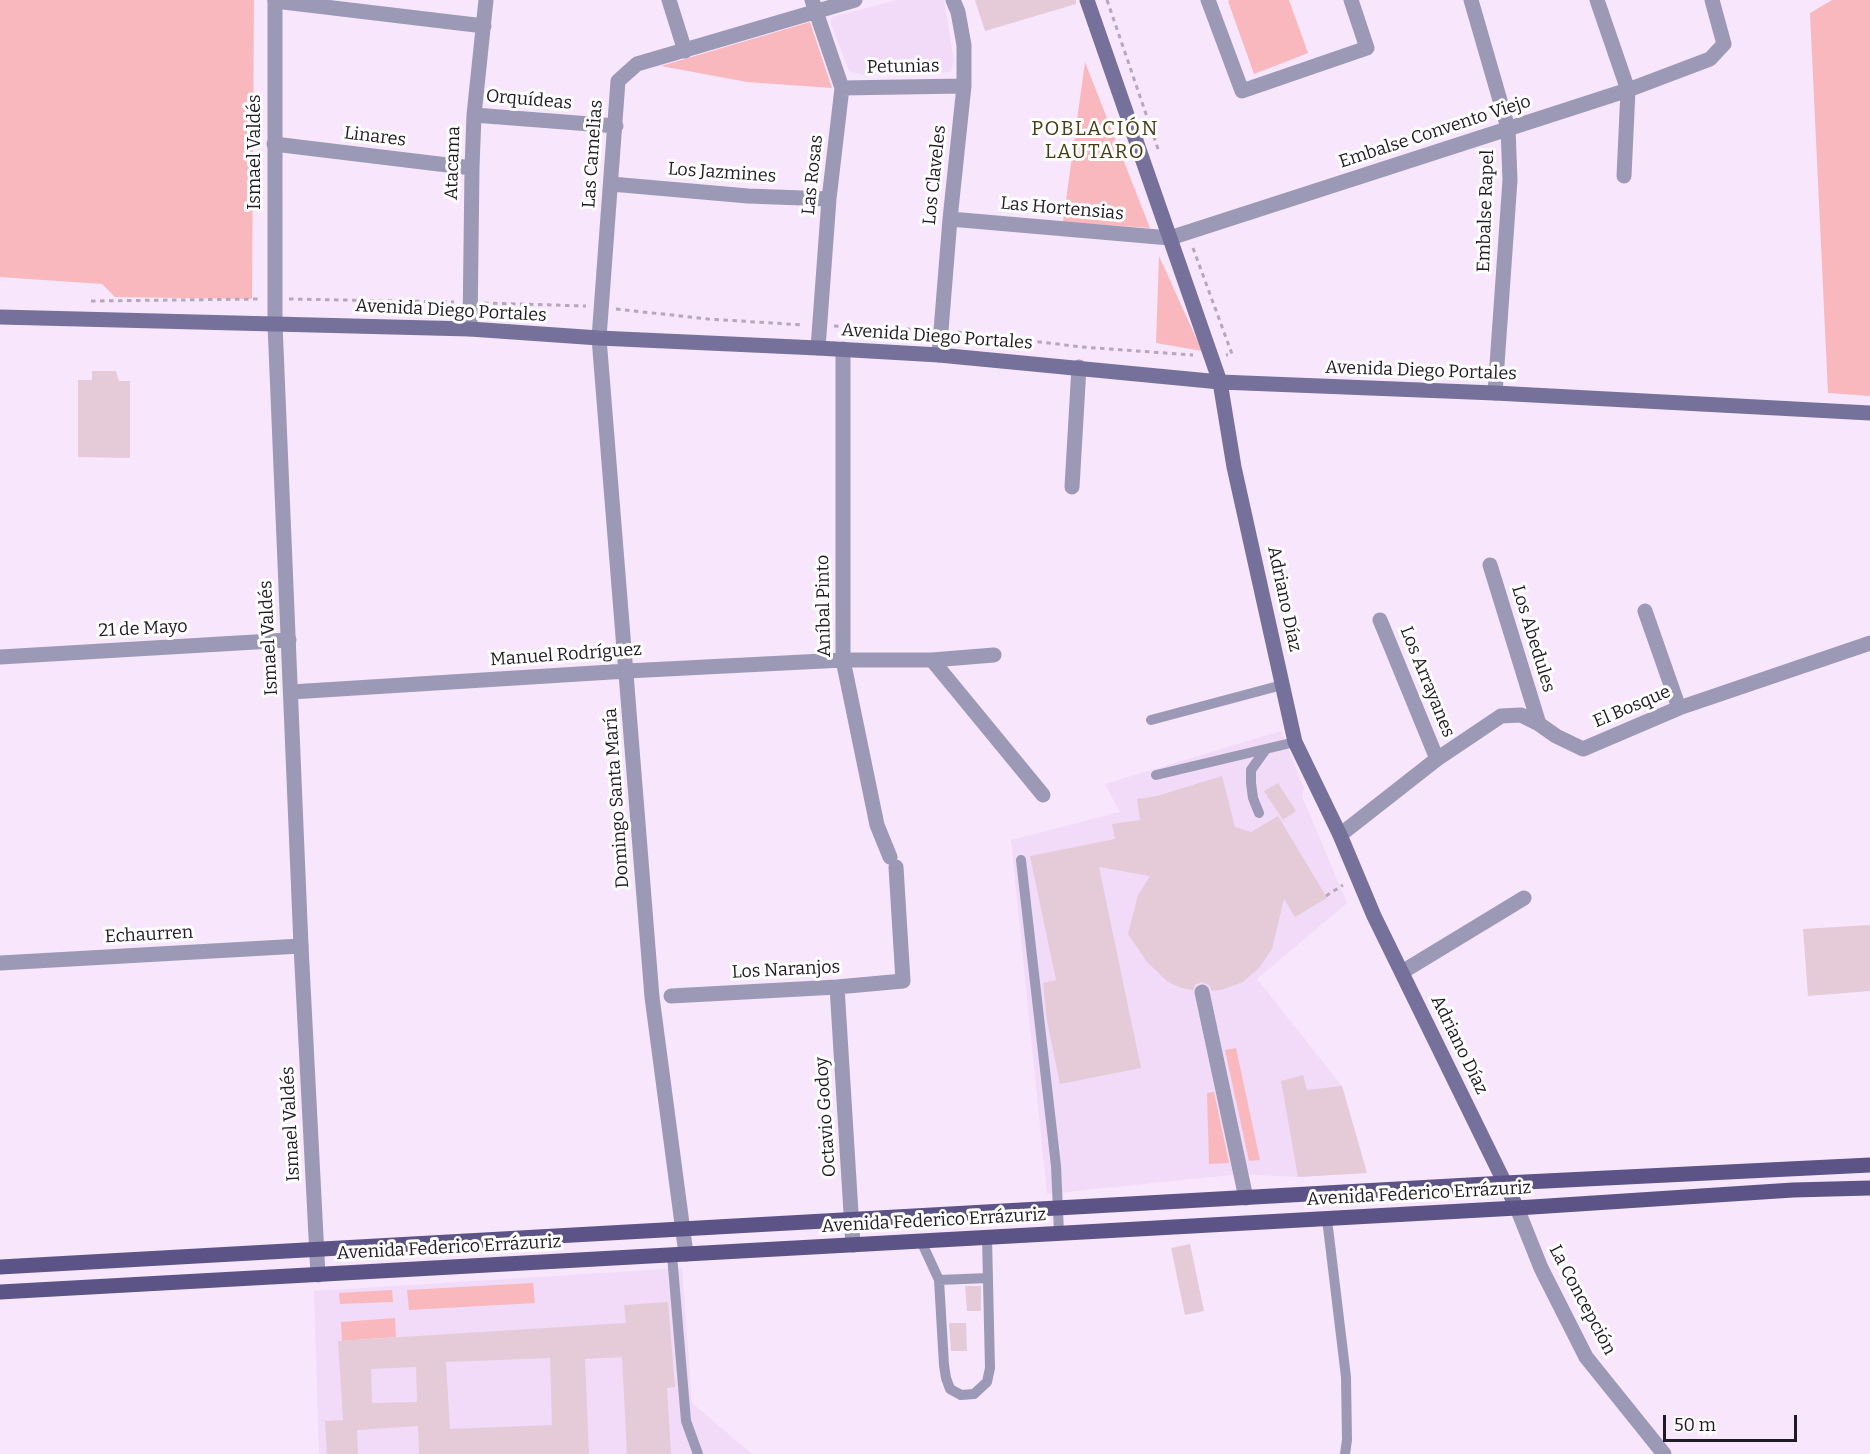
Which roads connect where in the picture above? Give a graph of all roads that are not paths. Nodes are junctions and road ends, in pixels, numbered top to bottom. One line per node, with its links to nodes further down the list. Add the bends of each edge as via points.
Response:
1 (486, 0): 13 (street, Atacama)
2 (669, 0): 14 (street)
3 (855, 0): 12 (street, Las Camelias)
4 (953, 0): 15 (street, Los Claveles, via 964,45)
5 (1087, 0): 27 (main road, Adriano Díaz)
6 (1208, 0): 7 (street, via 1242,91 1367,48)
7 (1351, 0)
8 (1471, 0): 20 (street, Embalse Rapel)
9 (1597, 0): 17 (street)
10 (1712, 0): 17 (street, Embalse Convento Viejo, via 1724,44 1710,59)
11 (275, 1): 13 (street); 21 (street, Ismael Valdés)
12 (814, 5): 14 (street, Las Camelias); 16 (street, Las Rosas)
13 (484, 26): 18 (street, Atacama)
14 (685, 51): 19 (street, Las Camelias, via 637,64 618,81)
15 (964, 86): 16 (street, Petunias); 26 (street, Los Claveles)
16 (842, 88): 25 (street, Las Rosas)
17 (1629, 90): 20 (street, Embalse Convento Viejo); 23 (street)
18 (474, 115): 19 (street, Orquídeas); 22 (street, Atacama)
19 (616, 126): 24 (street, Las Camelias)
20 (1508, 128): 27 (street, Embalse Convento Viejo); 37 (street, Embalse Rapel, via 1510,180)
21 (274, 144): 22 (street, Linares); 29 (street, Ismael Valdés)
22 (472, 168): 30 (street, Atacama)
23 (1624, 176)
24 (611, 184): 25 (street, Los Jazmines); 31 (street, Las Camelias)
25 (829, 199): 32 (street, Las Rosas)
26 (950, 219): 27 (street, Las Hortensias); 34 (street, Los Claveles)
27 (1170, 238): 36 (main road, Adriano Díaz)
28 (0, 316): 29 (main road, Avenida Diego Portales)
29 (275, 324): 30 (main road, Avenida Diego Portales); 43 (street, Ismael Valdés)
30 (470, 329): 31 (main road, Avenida Diego Portales)
31 (599, 338): 32 (main road, Avenida Diego Portales); 49 (street, Domingo Santa María)
32 (818, 348): 33 (main road, Avenida Diego Portales)
33 (843, 349): 34 (main road, Avenida Diego Portales); 47 (street, Aníbal Pinto)
34 (939, 355): 35 (main road, Avenida Diego Portales)
35 (1079, 367): 36 (main road, Avenida Diego Portales); 39 (street)
36 (1220, 382): 37 (main road, Avenida Diego Portales); 50 (main road, Adriano Díaz, via 1234,467)
37 (1496, 393): 38 (main road, Avenida Diego Portales)
38 (1870, 413)
39 (1072, 487)
40 (1490, 565): 54 (street, Los Abedules)
41 (1645, 612): 52 (street)
42 (1380, 620): 57 (street, Los Arrayanes)
43 (289, 640): 46 (street, 21 de Mayo); 51 (street, Ismael Valdés)
44 (1870, 643): 52 (street, El Bosque)
45 (994, 656): 48 (street, Manuel Rodríguez)
46 (0, 657)
47 (843, 660): 48 (street, Manuel Rodríguez); 49 (street, Manuel Rodríguez); 67 (street, Aníbal Pinto, via 877,825 893,862)
48 (932, 660): 59 (street)
49 (627, 671): 51 (street, Manuel Rodríguez); 79 (street, Domingo Santa María, via 652,997)
50 (1282, 685): 53 (lane); 55 (main road, Adriano Díaz)
51 (291, 692): 64 (street, Ismael Valdés)
52 (1679, 708): 54 (street, El Bosque, via 1583,749)
53 (1151, 720)
54 (1539, 724): 57 (street, El Bosque, via 1521,715 1501,716)
55 (1295, 742): 56 (lane); 61 (main road, Adriano Díaz)
56 (1266, 749): 58 (lane); 60 (lane, via 1251,770)
57 (1437, 759): 61 (street, El Bosque)
58 (1156, 775)
59 (1042, 795)
60 (1258, 813)
61 (1340, 835): 66 (main road, Adriano Díaz)
62 (1021, 860): 75 (lane)
63 (1524, 898): 66 (street)
64 (300, 946): 65 (street, Echaurren); 84 (street, Ismael Valdés)
65 (0, 963)
66 (1402, 972): 72 (main road, Adriano Díaz)
67 (903, 981): 68 (street, Los Naranjos)
68 (837, 987): 70 (street, Los Naranjos); 78 (street, Octavio Godoy)
69 (1202, 992): 74 (street)
70 (671, 996)
71 (1870, 1165): 72 (main road, Avenida Federico Errázuriz)
72 (1505, 1183): 74 (main road, Avenida Federico Errázuriz); 76 (main road, La Concepción)
73 (1870, 1188): 76 (main road, Avenida Federico Errázuriz)
74 (1246, 1198): 75 (main road, Avenida Federico Errázuriz)
75 (1059, 1208): 78 (main road, Avenida Federico Errázuriz); 80 (lane)
76 (1517, 1208): 77 (main road, Avenida Federico Errázuriz); 93 (street, La Concepción, via 1541,1268 1586,1357)
77 (1327, 1219): 80 (main road, Avenida Federico Errázuriz); 92 (lane, via 1346,1377)
78 (852, 1220): 79 (main road, Avenida Federico Errázuriz); 83 (street, Octavio Godoy)
79 (683, 1229): 84 (main road, Avenida Federico Errázuriz); 85 (street, Domingo Santa María)
80 (1059, 1233): 81 (main road, Avenida Federico Errázuriz)
81 (987, 1238): 82 (main road, Avenida Federico Errázuriz); 88 (lane)
82 (921, 1241): 83 (main road, Avenida Federico Errázuriz); 89 (lane)
83 (854, 1245): 85 (main road, Avenida Federico Errázuriz)
84 (317, 1249): 86 (main road, Avenida Federico Errázuriz); 87 (street, Ismael Valdés)
85 (679, 1255): 87 (main road, Avenida Federico Errázuriz); 91 (lane, via 686,1421)
86 (0, 1267)
87 (318, 1275): 90 (main road, Avenida Federico Errázuriz)
88 (988, 1278): 89 (lane); 89 (lane, via 989,1375 974,1394 962,1395 950,1389 946,1378)
89 (939, 1280)
90 (0, 1292)
91 (698, 1454)
92 (1345, 1454)
93 (1664, 1454)

